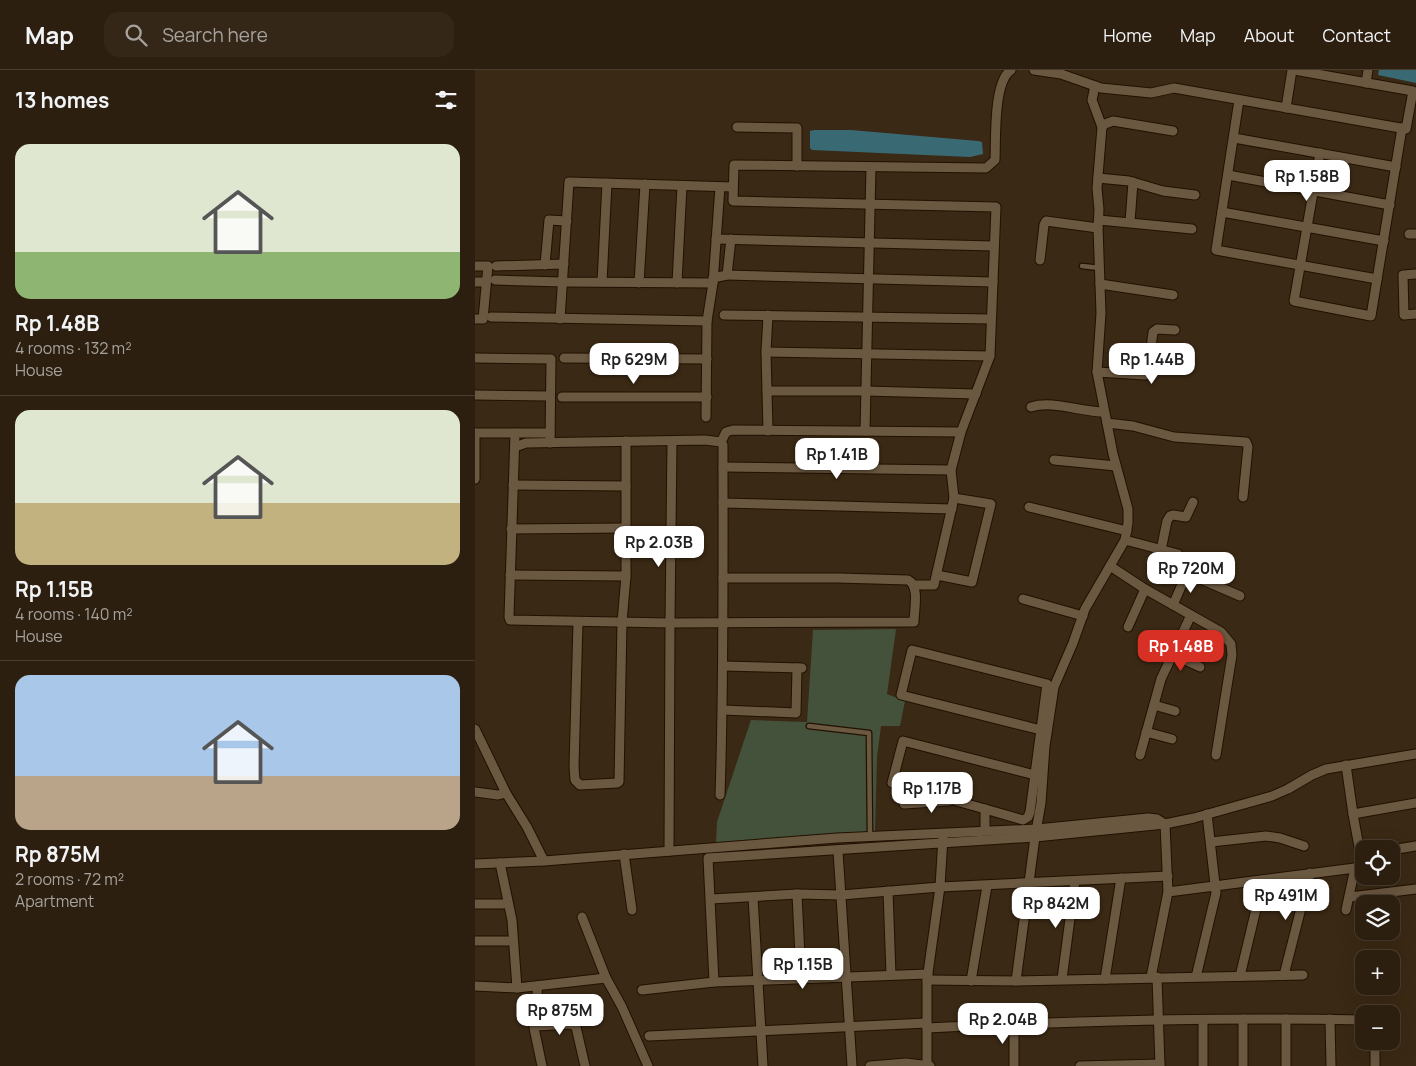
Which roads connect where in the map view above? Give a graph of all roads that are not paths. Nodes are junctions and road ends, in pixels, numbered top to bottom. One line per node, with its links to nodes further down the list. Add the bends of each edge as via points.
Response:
1 (1011, 70): 16 (street, via 1006,73 999,95 995,160 987,168)
2 (1034, 70): 6 (street, via 1061,74)
3 (1293, 70): 5 (street); 8 (street)
4 (1368, 70): 5 (street)
5 (1366, 83): 11 (street, via 1413,91 1406,129)
6 (1095, 86): 7 (street, via 1151,93 1174,88); 10 (street, via 1093,100)
7 (1239, 100): 8 (street); 13 (street)
8 (1286, 108): 11 (street)
9 (737, 127): 15 (street, via 797,128)
10 (1102, 127): 12 (street, via 1113,121); 19 (street)
11 (1402, 128): 17 (street)
12 (1173, 131)
13 (1233, 138): 14 (street); 18 (street)
14 (1320, 153): 17 (street); 26 (street)
15 (797, 166): 16 (street); 25 (street, via 735,165)
16 (871, 167): 28 (street)
17 (1396, 167): 29 (street)
18 (1228, 175): 26 (street); 30 (street)
19 (1098, 178): 20 (street); 33 (street)
20 (1133, 182): 27 (street, via 1163,191); 32 (street)
21 (607, 183): 22 (street); 31 (street, via 569,182); 57 (street)
22 (645, 184): 23 (street); 60 (street)
23 (682, 186): 24 (street); 58 (street)
24 (721, 187): 25 (street); 36 (street)
25 (733, 187): 28 (street, via 733,201)
26 (1313, 191): 29 (street); 34 (street)
27 (1195, 195)
28 (869, 204): 39 (street); 40 (street, via 996,207)
29 (1389, 205): 38 (street)
30 (1222, 212): 34 (street); 43 (street, via 1217,250)
31 (567, 221): 42 (street); 44 (street, via 549,220)
32 (1130, 222): 33 (street); 35 (street)
33 (1099, 224): 41 (street, via 1046,221); 48 (street)
34 (1306, 227): 38 (street); 43 (street)
35 (1192, 229)
36 (716, 239): 37 (street); 54 (street)
37 (731, 239): 39 (street); 50 (street)
38 (1384, 241): 52 (street)
39 (869, 242): 40 (street); 51 (street)
40 (994, 246): 59 (street)
41 (1040, 260)
42 (564, 264): 44 (street); 56 (street)
43 (1300, 264): 52 (street); 52 (street, via 1294,301 1342,311 1371,316)
44 (545, 265): 46 (street)
45 (475, 266): 53 (street, via 488,266)
46 (495, 266)
47 (1082, 266): 48 (lane)
48 (1100, 268): 61 (street)
49 (1416, 274): 63 (street, via 1403,274 1404,315)
50 (727, 275): 51 (street); 54 (street)
51 (868, 279): 59 (street); 67 (street)
52 (1377, 280)
53 (491, 281): 55 (street); 56 (street); 68 (street, via 483,319)
54 (713, 281): 58 (street); 71 (street)
55 (475, 282)
56 (563, 282): 57 (street); 69 (street)
57 (602, 282): 60 (street)
58 (677, 282): 60 (street)
59 (993, 282): 70 (street)
60 (639, 283)
61 (1100, 284): 62 (street); 79 (street)
62 (1173, 294)
63 (1416, 314)
64 (724, 315): 65 (street)
65 (768, 316): 67 (street); 73 (street)
66 (491, 317): 69 (street)
67 (868, 317): 70 (street); 74 (street)
68 (475, 319)
69 (560, 319): 71 (street)
70 (991, 319): 75 (street)
71 (707, 321): 78 (street)
72 (1175, 330): 79 (street, via 1157,329 1153,332 1146,375)
73 (766, 352): 74 (street); 80 (street)
74 (867, 354): 75 (street); 81 (street)
75 (990, 356): 82 (street)
76 (475, 358): 84 (street, via 551,359)
77 (564, 358): 78 (street)
78 (707, 359): 86 (street)
79 (1097, 372): 88 (street)
80 (767, 391): 81 (street); 91 (street)
81 (866, 391): 82 (street); 92 (street)
82 (975, 394): 93 (street)
83 (475, 395): 84 (street)
84 (550, 396): 96 (street)
85 (562, 397): 86 (street)
86 (707, 397): 89 (street)
87 (1031, 407): 88 (street, via 1046,405)
88 (1104, 412): 90 (street)
89 (706, 417)
90 (1107, 423): 103 (street); 109 (street, via 1174,437 1246,442)
91 (768, 431): 92 (street); 99 (street, via 733,430 726,432)
92 (865, 431): 93 (street)
93 (961, 432): 105 (street)
94 (475, 433): 95 (street); 106 (street)
95 (515, 433): 96 (street); 101 (street)
96 (550, 433): 100 (street)
97 (626, 441): 98 (street); 100 (street); 108 (street)
98 (672, 442): 99 (street); 134 (street)
99 (721, 442): 104 (street)
100 (550, 443): 101 (street, via 526,443)
101 (515, 447): 107 (street)
102 (1054, 460): 103 (street)
103 (1116, 466): 117 (street, via 1128,509)
104 (723, 467): 105 (street); 112 (street)
105 (951, 470): 110 (street)
106 (475, 479)
107 (513, 485): 108 (street); 116 (street)
108 (626, 486): 115 (street)
109 (1243, 497)
110 (955, 498): 114 (street); 122 (street, via 991,504 972,582)
111 (1193, 502): 118 (street, via 1186,517 1173,514 1169,518)
112 (723, 503): 114 (street); 124 (street)
113 (1029, 507): 117 (street)
114 (952, 510): 122 (street)
115 (625, 528): 116 (street); 123 (street)
116 (511, 529): 121 (street)
117 (1126, 535): 118 (street); 120 (street)
118 (1161, 550): 119 (street)
119 (1178, 554)
120 (1109, 566): 126 (street); 131 (street)
121 (510, 574): 123 (street); 132 (street, via 510,620)
122 (937, 575): 125 (street, via 934,585)
123 (626, 576): 133 (street)
124 (723, 578): 125 (street, via 908,580); 135 (street)
125 (914, 585): 135 (street, via 914,622)
126 (1145, 589): 129 (street); 136 (street)
127 (1240, 596): 129 (street, via 1187,573)
128 (1023, 599): 131 (street)
129 (1173, 605): 130 (street)
130 (1191, 615): 137 (street); 150 (street, via 1224,634 1232,649)
131 (1083, 616): 164 (street, via 1054,687)
132 (578, 622): 133 (street); 133 (street, via 574,767 575,780 580,785 619,782)
133 (622, 622): 134 (street)
134 (670, 623): 135 (street); 172 (street)
135 (723, 623): 138 (street)
136 (1128, 627)
137 (1173, 654): 139 (street); 140 (street)
138 (723, 666): 141 (street); 141 (street, via 799,668 796,713)
139 (1200, 667)
140 (1153, 705): 142 (street); 146 (street)
141 (723, 710): 155 (street)
142 (1175, 711)
143 (809, 726): 165 (lane, via 869,733)
144 (475, 729): 154 (street)
145 (1041, 730): 145 (street, via 1047,684 912,650 901,695); 152 (street)
146 (1146, 732): 147 (street); 148 (street)
147 (1172, 739)
148 (1140, 754)
149 (1416, 754): 151 (street)
150 (1217, 755)
151 (1346, 765): 160 (street, via 1312,774 1272,796); 161 (street)
152 (1035, 775): 156 (street, via 903,741 892,784); 159 (street, via 1028,817 1023,820)
153 (475, 792): 154 (street)
154 (506, 793): 175 (street)
155 (720, 795)
156 (959, 801): 158 (street); 159 (street)
157 (1416, 803): 161 (street)
158 (904, 804)
159 (985, 809): 163 (street)
160 (1207, 814): 162 (street); 168 (street)
161 (1353, 814): 167 (street)
162 (1165, 824): 164 (street); 180 (street)
163 (985, 831): 164 (street); 166 (street)
164 (1036, 833): 166 (street); 184 (street)
165 (870, 837): 166 (street); 172 (street)
166 (943, 838): 173 (street); 187 (street)
167 (1359, 840)
168 (1211, 842): 169 (street, via 1266,836); 185 (street)
169 (1304, 846)
170 (1416, 846): 171 (street)
171 (1400, 849)
172 (669, 851): 174 (street)
173 (838, 851): 192 (street); 195 (street, via 708,858)
174 (624, 854): 175 (street); 198 (street)
175 (544, 861): 176 (street)
176 (500, 863): 177 (street); 221 (street, via 512,920)
177 (475, 864)
178 (1355, 868): 179 (street); 193 (street)
179 (1310, 873): 182 (street); 204 (street)
180 (1168, 876): 181 (street); 190 (street)
181 (1121, 878): 183 (street); 213 (street)
182 (1263, 880): 185 (street); 206 (street)
183 (1075, 881): 184 (street); 215 (street)
184 (1029, 883): 186 (street); 217 (street)
185 (1215, 885): 190 (street); 209 (street, via 1213,908)
186 (987, 886): 187 (street); 216 (street)
187 (940, 887): 189 (street); 207 (street)
188 (1416, 889): 193 (street)
189 (888, 891): 192 (street); 203 (street)
190 (1167, 892): 208 (street)
191 (797, 894): 192 (street); 194 (street); 211 (street)
192 (841, 895): 212 (street)
193 (1350, 897): 199 (street)
194 (753, 898): 195 (street); 214 (street)
195 (711, 900): 218 (street)
196 (475, 904): 197 (street)
197 (503, 904)
198 (632, 910)
199 (1346, 910)
200 (582, 917): 210 (street)
201 (475, 941): 202 (street)
202 (508, 941)
203 (891, 975): 207 (street); 212 (street)
204 (1284, 975): 205 (street); 206 (street)
205 (1303, 975)
206 (1240, 976): 209 (street)
207 (928, 977): 216 (street); 231 (street)
208 (1154, 977): 209 (street); 213 (street); 226 (street)
209 (1196, 977)
210 (606, 978): 220 (street); 239 (street)
211 (801, 978): 212 (street); 214 (street)
212 (846, 978): 232 (street)
213 (1105, 979): 215 (street)
214 (759, 980): 218 (street); 233 (street)
215 (1062, 980): 217 (street)
216 (971, 981): 217 (street)
217 (1016, 981)
218 (714, 982): 222 (street)
219 (475, 986): 221 (street)
220 (537, 986): 221 (street); 225 (street)
221 (517, 988)
222 (642, 990)
223 (1287, 1019): 224 (street); 228 (street); 248 (street)
224 (1331, 1019): 229 (street); 249 (street)
225 (539, 1020)
226 (1159, 1020): 227 (street); 230 (street); 236 (street)
227 (1203, 1020): 228 (street); 246 (street)
228 (1243, 1020): 247 (street)
229 (1355, 1020)
230 (1014, 1024): 231 (street); 244 (street)
231 (927, 1025): 232 (street); 243 (street)
232 (849, 1027): 233 (street); 241 (street)
233 (761, 1031): 234 (street); 240 (street)
234 (649, 1036)
235 (1375, 1050): 250 (street)
236 (1160, 1065): 245 (street)
237 (542, 1066): 238 (street, via 534,1028 571,1024 576,1027)
238 (585, 1066)
239 (648, 1066)
240 (763, 1066)
241 (852, 1066)
242 (870, 1066): 243 (street, via 897,1063)
243 (928, 1066)
244 (1015, 1066)
245 (1080, 1066)
246 (1203, 1066)
247 (1243, 1066)
248 (1287, 1066)
249 (1331, 1066)
250 (1375, 1066)

